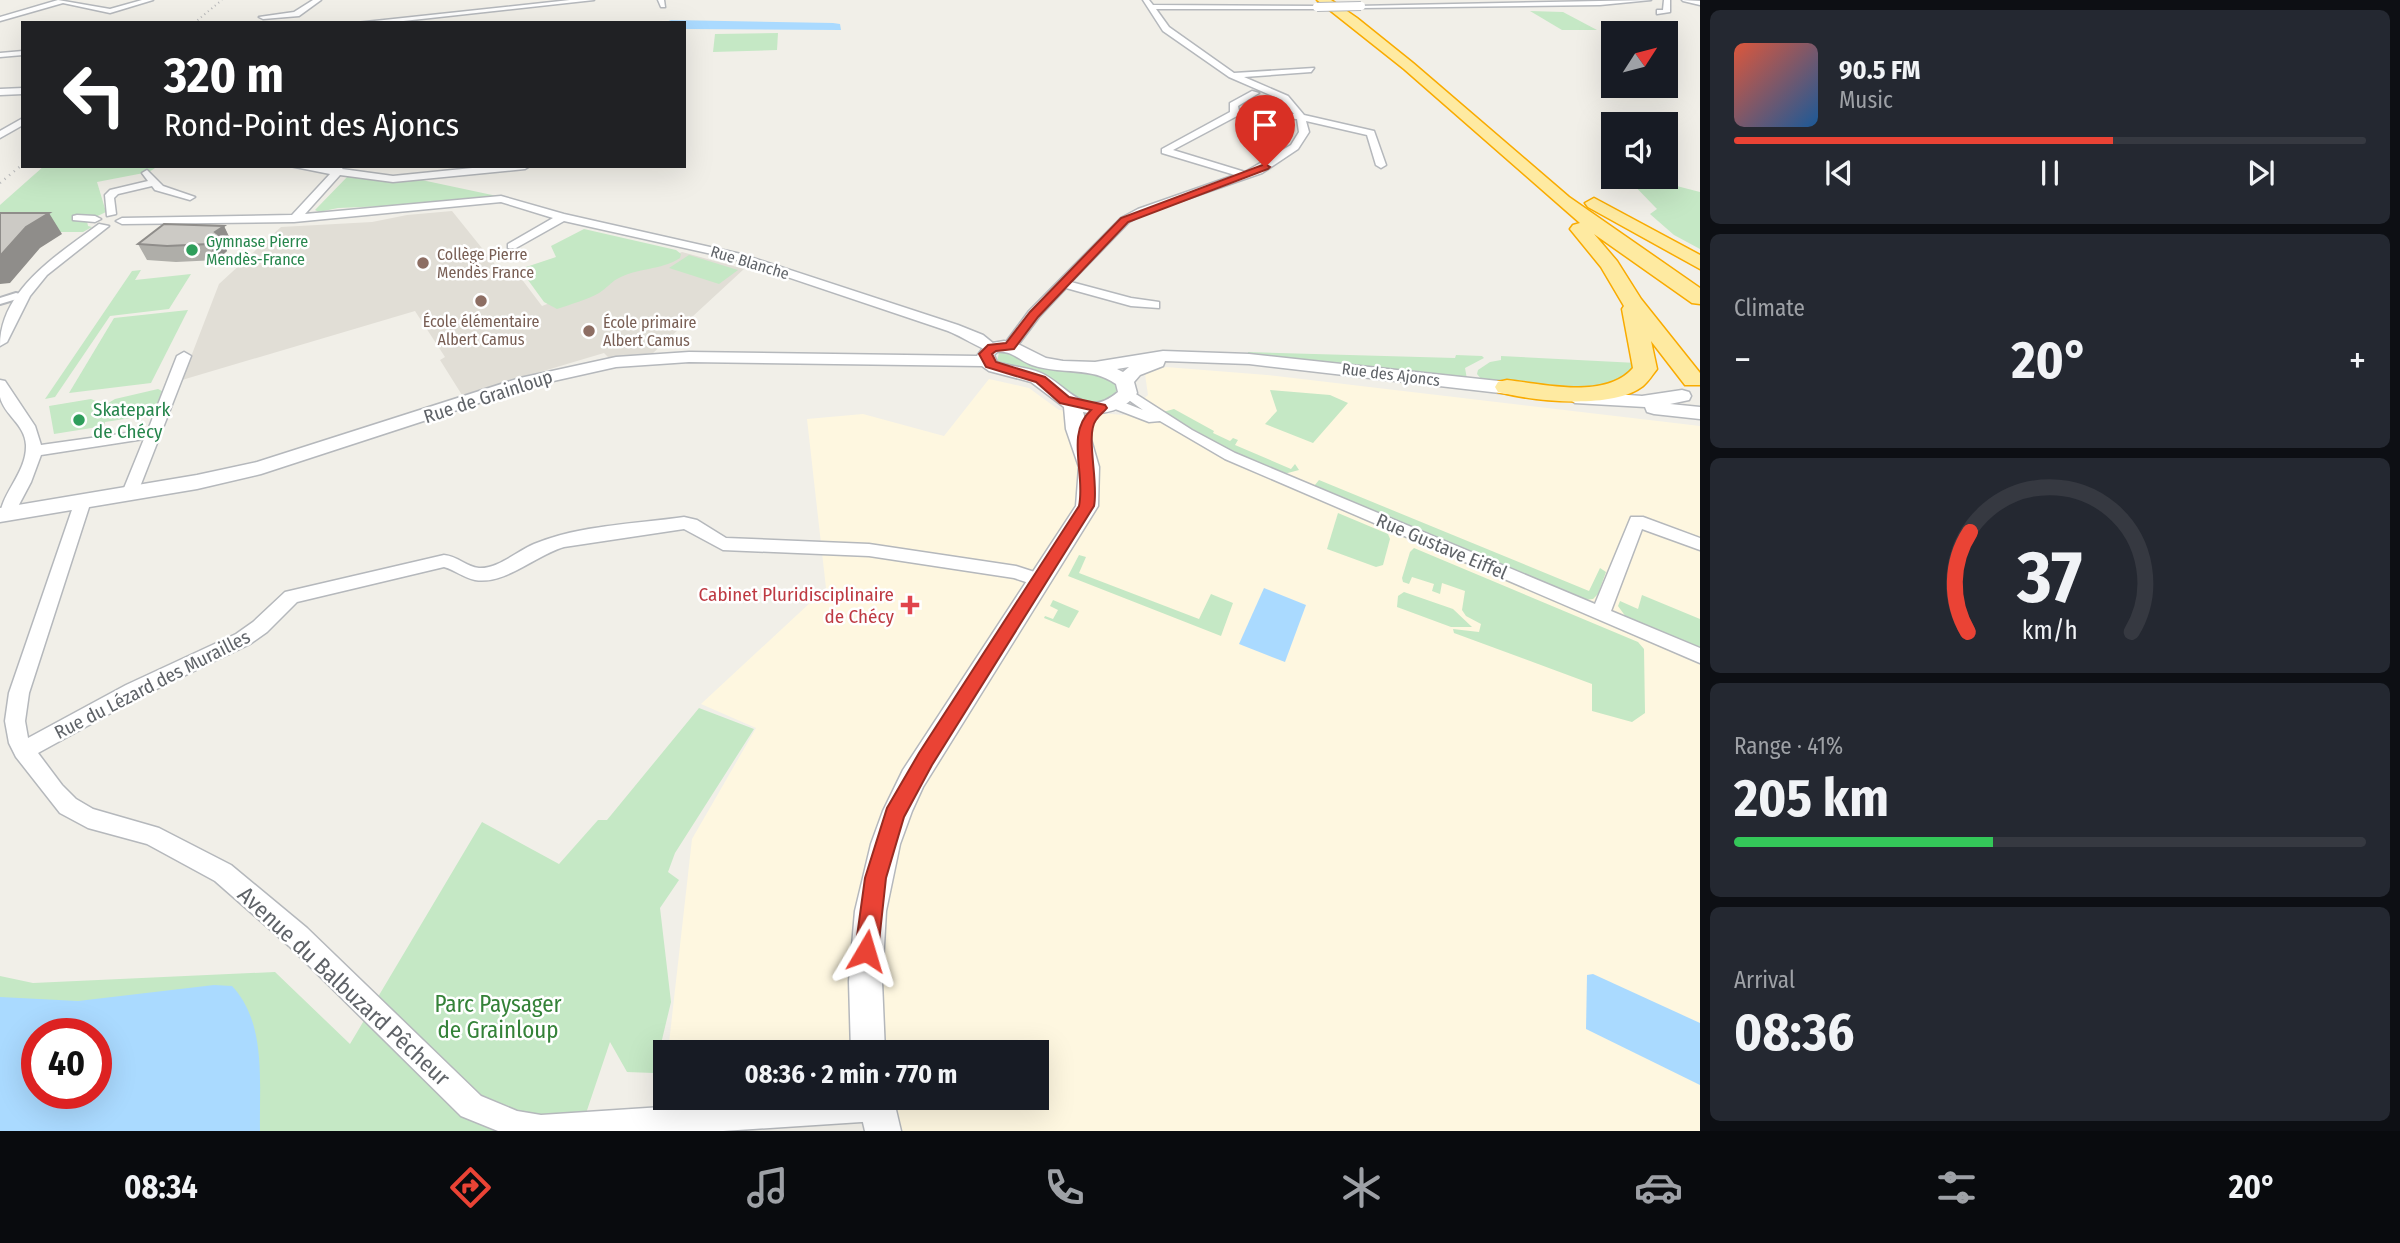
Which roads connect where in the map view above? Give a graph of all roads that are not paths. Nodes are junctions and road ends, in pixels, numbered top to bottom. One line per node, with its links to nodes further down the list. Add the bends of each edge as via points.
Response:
1 (64, 0): 2 (street, via 110,11); 14 (street)
2 (150, 0)
3 (318, 0): 15 (street, via 296,13)
4 (591, 0): 16 (street)
5 (1333, 0): 27 (highway, via 1396,45)
6 (1648, 0): 10 (street, bridge)
7 (1667, 0): 13 (street, via 1666,12)
8 (1685, 0): 11 (street)
9 (1149, 3): 10 (street); 20 (street, via 1166,29)
10 (1320, 3): 29 (highway, via 1387,47)
11 (1700, 3)
12 (266, 8): 15 (street)
13 (1660, 12)
14 (0, 19)
15 (261, 20)
16 (380, 21)
17 (21, 53): 18 (street)
18 (0, 55)
19 (1311, 70): 20 (street)
20 (1233, 75): 25 (street, via 1280,95)
21 (21, 91): 22 (street)
22 (0, 92)
23 (1255, 93): 24 (street, via 1233,105)
24 (1235, 113): 25 (street); 33 (street, via 1165,151)
25 (1300, 117): 30 (street, via 1371,133); 33 (street, via 1304,132 1295,147)
26 (21, 122): 28 (street)
27 (1497, 132): 42 (highway, via 1593,202); 44 (highway, via 1607,222)
28 (0, 135)
29 (1511, 158): 46 (highway, via 1619,243); 48 (highway, via 1593,243)
30 (1381, 165)
31 (339, 168): 32 (street, via 393,179); 38 (street)
32 (505, 168)
33 (1245, 175): 43 (street, via 1125,220)
34 (190, 197): 35 (street, via 162,190 150,178 114,192 109,197)
35 (111, 212): 39 (street, via 125,215); 40 (street)
36 (562, 217): 38 (street, Rue Blanche, via 501,199); 41 (street); 51 (street, Rue Blanche, via 737,256 953,328)
37 (77, 218): 40 (street)
38 (294, 219): 39 (street)
39 (122, 221): 40 (street)
40 (99, 223): 50 (street, via 43,272 24,295)
41 (512, 246)
42 (1700, 263)
43 (1063, 284): 49 (street); 51 (street)
44 (1700, 285)
45 (16, 296): 47 (street)
46 (1700, 298)
47 (0, 301)
48 (1632, 302): 54 (highway); 55 (highway, via 1644,369 1637,381 1593,393)
49 (1155, 305)
50 (0, 342)
51 (996, 352): 53 (street, Rue des Ajoncs, via 1039,362); 58 (street, via 997,368 1041,380); 63 (street, Rue de Grainloup, via 617,362 526,382 281,463)
52 (184, 356): 60 (street)
53 (1099, 366): 55 (street, Rue des Ajoncs, via 1163,356 1237,358); 57 (street)
54 (1692, 385): 55 (street, Rue des Ajoncs, via 1665,400 1617,401); 59 (street)
55 (1507, 387)
56 (1, 390): 62 (street, via 30,429)
57 (1117, 397): 58 (street); 59 (street, Rue des Ajoncs, via 1134,371 1144,366 1171,361 1255,363); 61 (street, via 1089,419); 68 (street, Rue Gustave Eiffel, via 1230,456)
58 (1073, 404): 61 (street, via 1076,435)
59 (1700, 412)
60 (155, 433): 62 (street); 63 (street)
61 (1084, 449): 67 (street, via 1087,506)
62 (34, 451): 65 (street, via 32,464)
63 (130, 493): 64 (street, Rue de Grainloup)
64 (83, 501): 65 (street, Rue de Grainloup); 70 (street, Avenue du Balbuzard Pêcheur, via 19,693 15,732)
65 (3, 514)
66 (1700, 544): 68 (street, via 1637,521)
67 (1041, 581): 70 (street, Rue du Lézard des Murailles, via 1016,572 869,550 723,544 684,523 580,537 526,554 486,574 444,561 291,597 243,639 133,691); 71 (street, via 895,815 875,878 866,951)
68 (1601, 614): 69 (street, Rue Gustave Eiffel)
69 (1700, 656)
70 (23, 751): 72 (street, Avenue du Balbuzard Pêcheur, via 68,806 88,818 151,835 223,873 298,936 471,1106 490,1115 541,1129)
71 (867, 1040)
72 (878, 1112)

